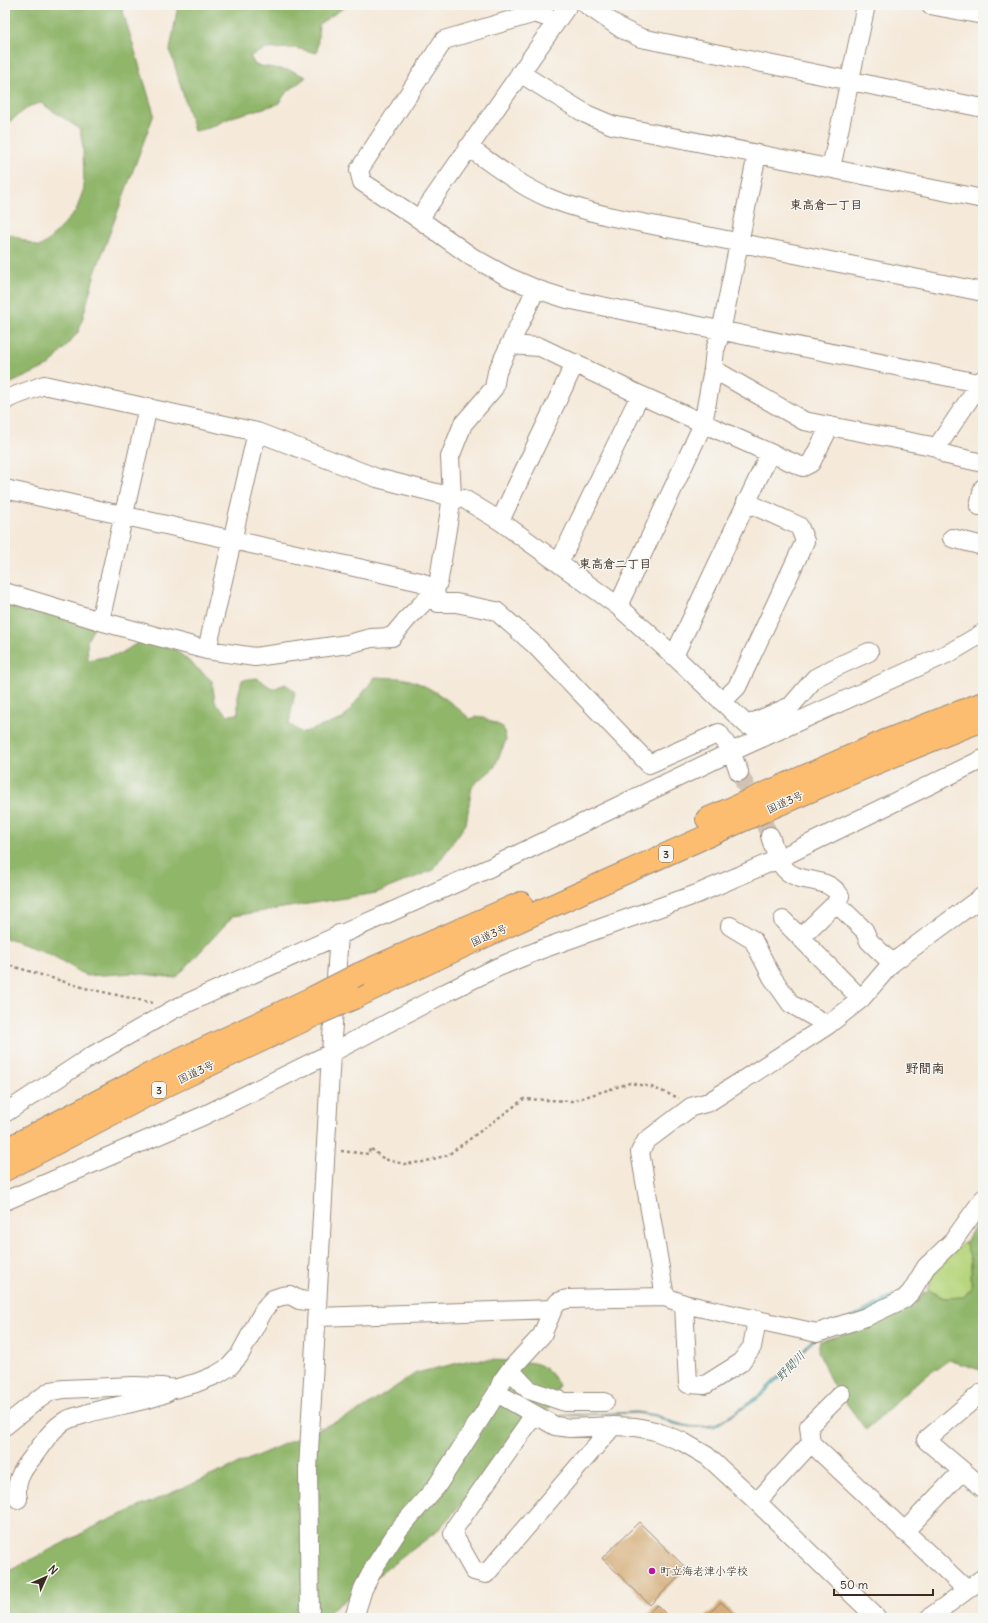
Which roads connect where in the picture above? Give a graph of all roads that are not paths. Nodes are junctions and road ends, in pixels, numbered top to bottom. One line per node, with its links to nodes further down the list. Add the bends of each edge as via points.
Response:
1 (568, 5): 6 (street)
2 (587, 5): 8 (street, via 622,29 641,38)
3 (866, 5): 8 (street)
4 (930, 5): 5 (street)
5 (983, 16)
6 (557, 21): 7 (street); 14 (street, via 534,13 444,40 359,170 362,182)
7 (520, 73): 10 (street); 11 (street, via 586,114 612,125)
8 (849, 81): 9 (street); 12 (street)
9 (983, 108)
10 (468, 147): 14 (street); 15 (street, via 521,183 576,208)
11 (756, 154): 12 (street); 15 (street)
12 (831, 168): 13 (street)
13 (983, 199)
14 (419, 219): 16 (street, via 472,257)
15 (740, 243): 17 (street); 18 (street)
16 (536, 289): 18 (street, via 567,299); 19 (street)
17 (983, 292)
18 (721, 332): 21 (street, via 715,350); 22 (street)
19 (510, 345): 20 (street, via 540,347); 34 (street, via 497,372 494,388 464,424 450,457)
20 (575, 363): 23 (street); 38 (street)
21 (714, 370): 26 (street); 27 (street, via 804,421)
22 (982, 382): 29 (street)
23 (640, 395): 26 (street); 42 (street)
24 (5, 402): 25 (street, via 9,398 44,385)
25 (148, 407): 28 (street); 37 (street)
26 (703, 424): 30 (street); 45 (street)
27 (830, 426): 29 (street); 30 (street, via 811,463 803,467)
28 (257, 432): 34 (street, via 377,478); 40 (street)
29 (936, 447): 31 (street, via 947,455)
30 (770, 452): 35 (street)
31 (983, 463)
32 (983, 488): 36 (street, via 979,506)
33 (5, 489): 37 (street)
34 (452, 498): 38 (street, via 464,499); 43 (street)
35 (746, 502): 50 (street); 51 (street, via 799,526 805,541 737,687)
36 (983, 506)
37 (123, 515): 40 (street); 46 (street)
38 (500, 521): 42 (street)
39 (952, 538): 41 (street)
40 (233, 540): 43 (street, via 421,582); 48 (street)
41 (983, 546)
42 (559, 563): 45 (street)
43 (435, 591): 48 (street, via 392,637 371,638 348,644 255,657); 54 (street, via 438,603 456,603 496,612 535,645 649,764 719,734)
44 (5, 592): 46 (street)
45 (618, 606): 50 (street)
46 (100, 621): 48 (street)
47 (983, 633): 54 (street, via 951,652)
48 (207, 650)
49 (869, 652): 51 (street, via 815,678 791,706 747,725)
50 (674, 656): 51 (street)
51 (722, 702)
52 (983, 703): 67 (highway, 国道3号 / 3, bridge, via 870,747 359,974)
53 (983, 720): 67 (highway, 国道3号 / 3, bridge, via 714,833 354,998)
54 (731, 752): 56 (street); 63 (street, via 485,870)
55 (983, 759): 58 (street)
56 (739, 772)
57 (770, 836): 58 (street)
58 (778, 859): 60 (street, via 788,872 836,889 840,896); 69 (street, via 697,894 496,968)
59 (983, 896): 65 (street)
60 (836, 903): 64 (street); 65 (street, via 864,930 869,941)
61 (782, 920): 64 (street)
62 (730, 926): 68 (street, via 753,940 772,977 791,1004)
63 (339, 934): 69 (street); 70 (street, via 174,1009 90,1057)
64 (800, 938): 66 (street)
65 (892, 963): 66 (street)
66 (861, 999): 68 (street)
67 (315, 1006): 71 (highway, 国道3号 / 3, via 150,1074); 72 (highway, 国道3号 / 3)
68 (828, 1025): 75 (street, via 709,1102 691,1107 646,1141 640,1152)
69 (331, 1053): 74 (street, via 204,1116); 78 (street)
70 (5, 1113)
71 (5, 1150)
72 (5, 1170)
73 (983, 1199): 79 (street, via 953,1241 926,1267 904,1299 866,1316 816,1333)
74 (5, 1201)
75 (665, 1297): 76 (street); 77 (street, via 567,1299 558,1302)
76 (684, 1304): 79 (street); 79 (street, via 688,1384 705,1385 740,1363 752,1347)
77 (553, 1309): 78 (street); 80 (street, via 542,1335)
78 (317, 1310): 81 (street, via 290,1295 273,1300 265,1308 239,1356 229,1366 216,1375); 97 (street, via 308,1470)
79 (757, 1320)
80 (510, 1370): 82 (street); 85 (street, via 529,1390 564,1402)
81 (174, 1389): 87 (street, via 134,1386 64,1389 51,1392 36,1401); 92 (street, via 163,1394 98,1409 64,1421 22,1471 16,1494)
82 (497, 1393): 86 (street); 98 (street, via 436,1487 399,1529 375,1566 363,1589)
83 (841, 1394): 89 (street, via 809,1426)
84 (983, 1396): 90 (street, via 980,1394 926,1440)
85 (605, 1402)
86 (534, 1415): 88 (street, via 562,1427); 88 (street, via 456,1526 454,1534 474,1571 486,1574)
87 (5, 1426)
88 (613, 1426): 93 (street, via 655,1431 683,1442 707,1456)
89 (811, 1443): 93 (street); 94 (street)
90 (962, 1471): 91 (street); 94 (street)
91 (983, 1488)
92 (18, 1499)
93 (756, 1502): 99 (street)
94 (904, 1532): 96 (street)
95 (983, 1578): 96 (street)
96 (967, 1590): 100 (street)
97 (310, 1618)
98 (354, 1618)
99 (877, 1618)
100 (929, 1618)

